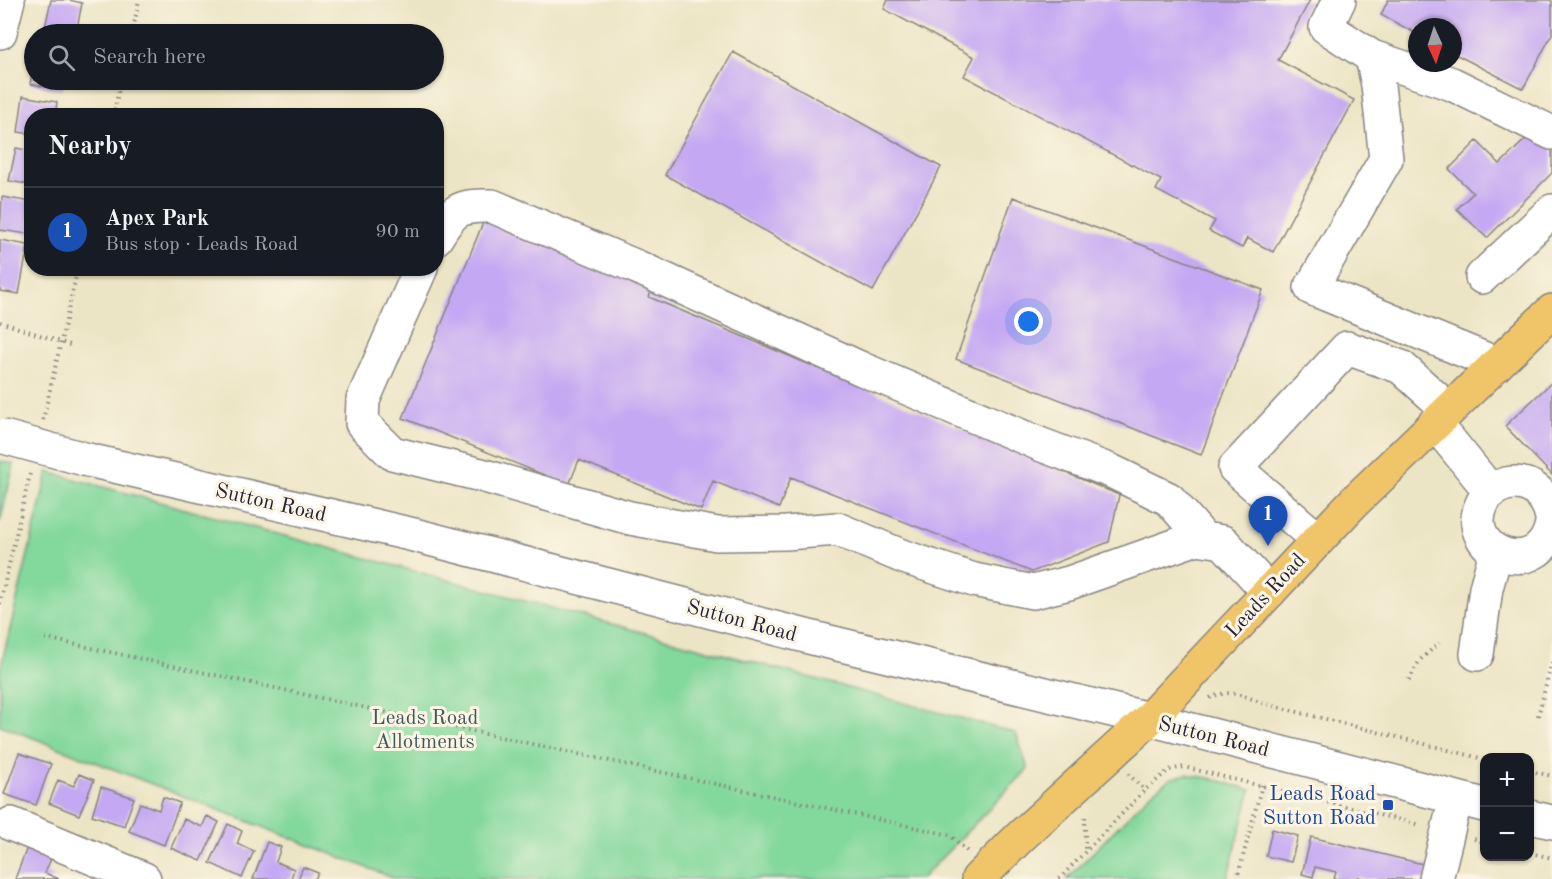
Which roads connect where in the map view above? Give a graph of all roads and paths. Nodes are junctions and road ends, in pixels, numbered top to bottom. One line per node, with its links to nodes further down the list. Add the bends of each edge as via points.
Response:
1 (9, 0): 5 (street)
2 (140, 0): 4 (path)
3 (1338, 0): 6 (street, via 1326,27)
4 (134, 24)
5 (0, 32)
6 (1372, 57): 9 (street, via 1452,84); 17 (street, via 1386,159 1311,288)
7 (119, 90): 8 (path)
8 (115, 108)
9 (1552, 133)
10 (1552, 211): 13 (street)
11 (444, 225): 23 (street, via 450,215 469,205 492,206 873,374 1110,471 1169,499 1197,531)
12 (417, 276): 23 (street, via 363,400 362,423 392,453 630,518 717,534 837,529 974,580 1033,592)
13 (1482, 277)
14 (1552, 311): 17 (main road, Leads Road)
15 (0, 322): 16 (path)
16 (73, 346)
17 (1497, 364): 18 (main road, Leads Road)
18 (1442, 417): 20 (street); 24 (main road, Leads Road); 24 (street, via 1401,367 1347,348 1235,468)
19 (0, 436): 34 (street, Sutton Road, bridge)
20 (1491, 492): 21 (street, via 1512,483 1524,484 1544,496); 25 (street, via 1478,512 1478,524 1487,545)
21 (1552, 518)
22 (1552, 523): 25 (street, via 1547,539 1534,552 1515,557)
23 (1197, 538): 26 (street, via 1223,542)
24 (1318, 540): 26 (main road, Leads Road)
25 (1496, 552): 29 (street, via 1486,588)
26 (1269, 592): 34 (main road, Leads Road)
27 (45, 638): 48 (path, via 950,835)
28 (1439, 643): 31 (path, via 1420,660)
29 (1477, 654)
30 (1552, 662): 33 (path)
31 (1409, 680)
32 (1219, 693): 35 (path, via 1238,693 1262,703)
33 (1538, 716)
34 (1149, 719): 39 (street, Sutton Road); 48 (main road, Leads Road)
35 (1480, 758)
36 (1534, 772): 37 (path)
37 (1552, 777)
38 (1262, 785): 43 (path); 50 (path, via 1184,767 1169,770); 51 (path)
39 (1470, 802): 43 (street)
40 (1534, 818): 41 (street)
41 (1552, 822)
42 (11, 824): 47 (street)
43 (1447, 832): 44 (path); 52 (street)
44 (1480, 841)
45 (1534, 854): 46 (path)
46 (1552, 858)
47 (104, 872): 49 (street)
48 (983, 874)
49 (144, 879)
50 (1059, 879)
51 (1237, 879)
52 (1436, 879)

